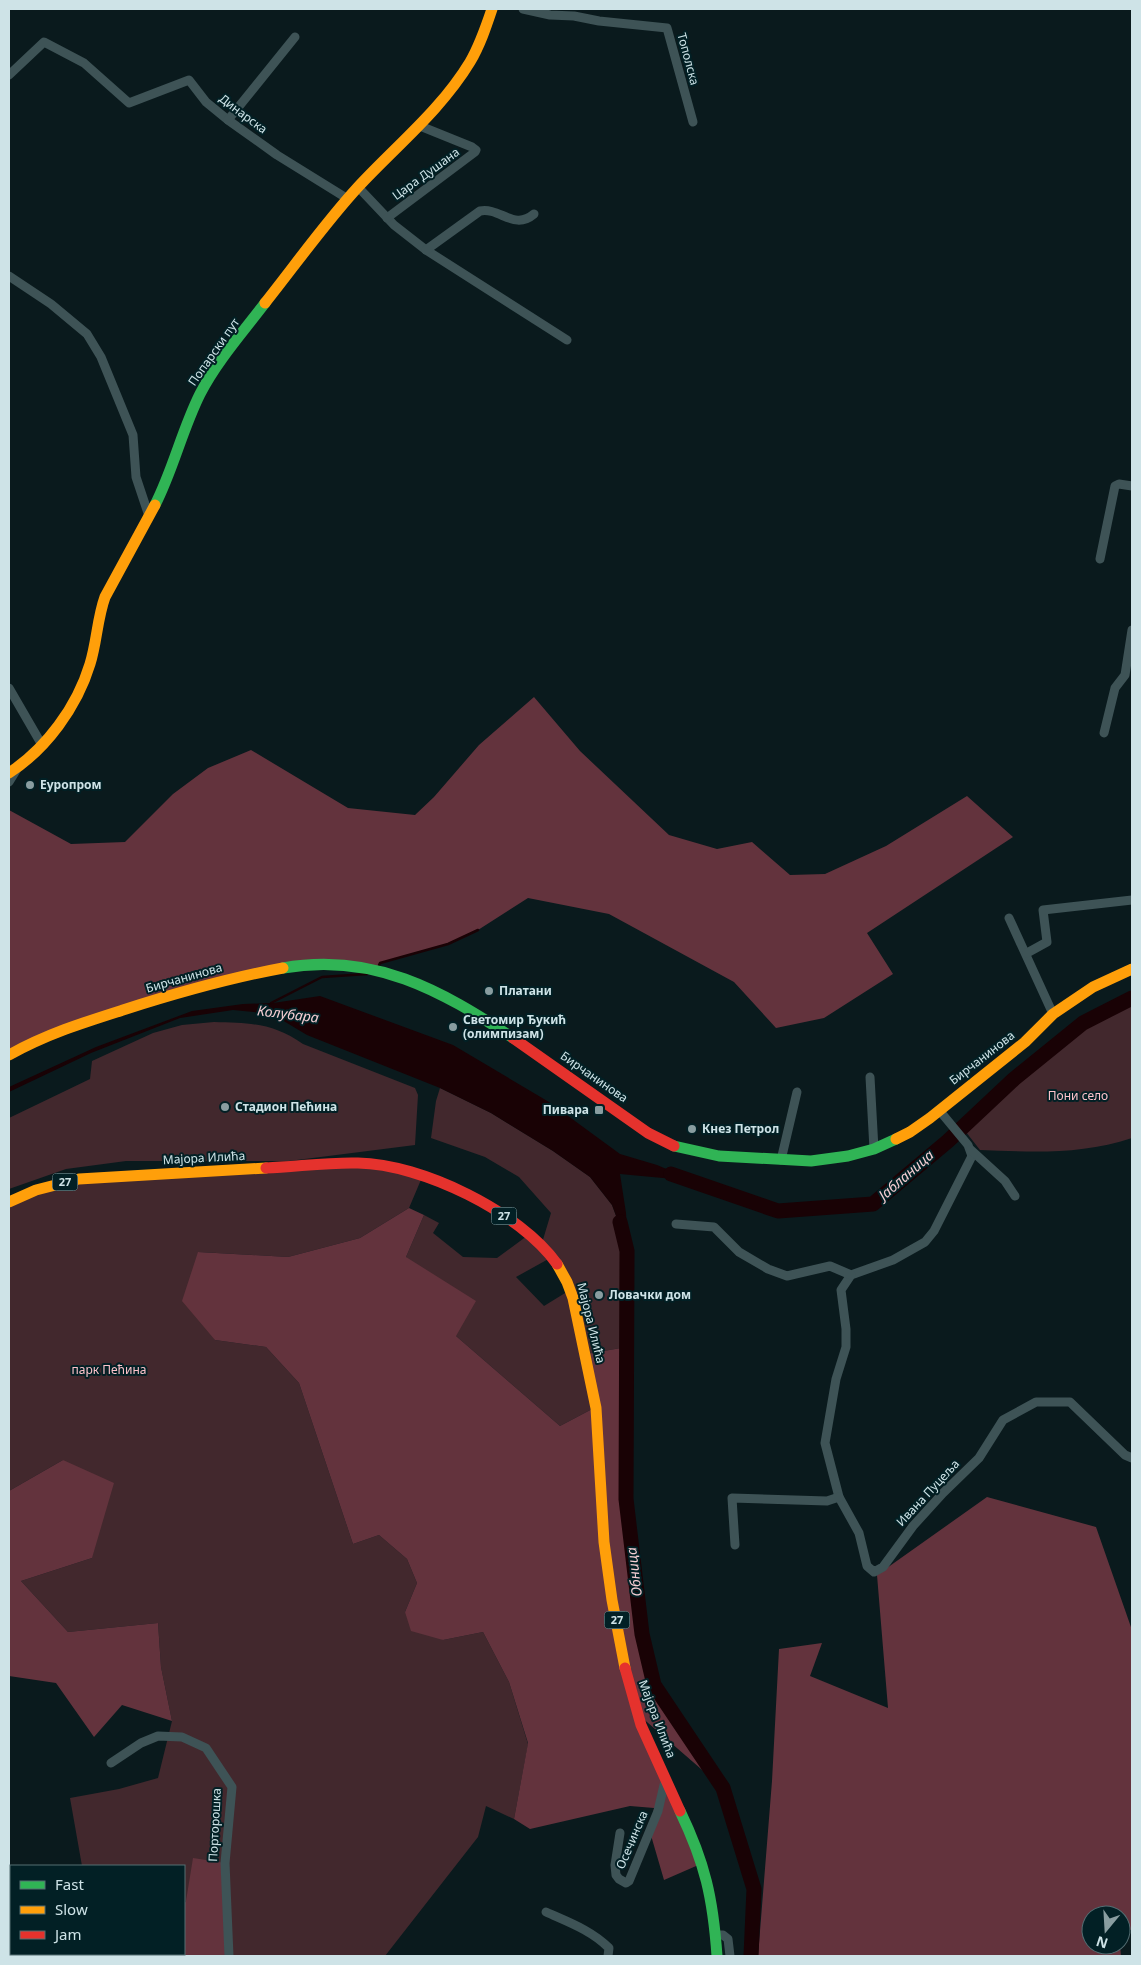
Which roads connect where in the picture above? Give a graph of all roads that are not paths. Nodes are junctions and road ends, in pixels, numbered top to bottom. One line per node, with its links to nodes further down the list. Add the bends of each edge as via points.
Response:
1 (492, 9): 7 (main road, Попарски пут, via 468,66)
2 (523, 9): 6 (street, Тополска, via 667,28)
3 (295, 38): 5 (street)
4 (9, 75): 5 (street, Динарска, via 44,42 84,63 129,104 190,80 206,102)
5 (228, 120): 9 (street, Динарска)
6 (692, 122)
7 (420, 126): 8 (main road, Попарски пут); 11 (street, Цара Душана, via 474,148 476,152)
8 (358, 187): 9 (main road, Попарски пут); 11 (street)
9 (348, 199): 16 (main road, Попарски пут, via 232,346 207,383 193,410 166,483)
10 (534, 214): 12 (street, via 517,221 480,211)
11 (387, 218): 12 (street)
12 (426, 250): 14 (street)
13 (9, 276): 16 (street, via 51,304 87,334 133,435 136,476)
14 (567, 340)
15 (1132, 486): 17 (street, via 1115,486)
16 (148, 516): 21 (main road, Попарски пут, via 104,601 83,683)
17 (1100, 559)
18 (1132, 630): 20 (street, via 1125,675 1115,688)
19 (9, 688): 21 (street)
20 (1104, 734)
21 (42, 745): 22 (main road, Попарски пут)
22 (13, 771): 23 (street)
23 (9, 782)
24 (1132, 900): 26 (street, via 1043,910 1047,942)
25 (1009, 918): 26 (street)
26 (1027, 953): 28 (street)
27 (1132, 969): 28 (main road, Бирчанинова, via 1093,987)
28 (1054, 1014): 32 (main road, Бирчанинова)
29 (9, 1055): 35 (main road, Бирчанинова, via 58,1031 214,983 292,966 343,964 391,975 458,1003 506,1032 668,1144 707,1154)
30 (870, 1077): 34 (street)
31 (798, 1092): 35 (street)
32 (940, 1110): 33 (street); 34 (main road, Бирчанинова, via 910,1132)
33 (970, 1147): 36 (street, via 1005,1181); 39 (street, via 971,1160 925,1242 892,1260)
34 (874, 1149): 35 (main road, Бирчанинова, via 820,1160)
35 (781, 1160)
36 (1015, 1196)
37 (9, 1202): 44 (main road, Мајора Илића / 27, via 51,1185 87,1178 371,1163 397,1167 438,1181 531,1233 559,1266 573,1299 596,1407 605,1548 624,1662 632,1696)
38 (676, 1224): 39 (street, via 714,1227 740,1252 787,1276 830,1266)
39 (851, 1275): 41 (street, Ивана Пуцеља, via 840,1290 846,1347 836,1379 825,1443)
40 (1132, 1458): 41 (street, Ивана Пуцеља, via 1070,1402 1036,1402 1003,1420 979,1458 913,1526 884,1567 874,1572 867,1566 858,1533)
41 (838, 1497): 42 (street, via 827,1501 732,1498)
42 (735, 1545)
43 (111, 1763): 48 (street, Порторошка, via 158,1736 182,1737 206,1748 232,1787 225,1863)
44 (667, 1782): 45 (street, Осечинска, via 658,1811 626,1883 619,1880 615,1870); 47 (main road, Мајора Илића / 27, via 703,1863)
45 (620, 1833)
46 (546, 1912): 49 (street, via 586,1930 609,1948)
47 (716, 1934): 50 (main road, Мајора Илића / 27); 51 (street, via 728,1939)
48 (229, 1956)
49 (608, 1956)
50 (716, 1956)
51 (730, 1956)

